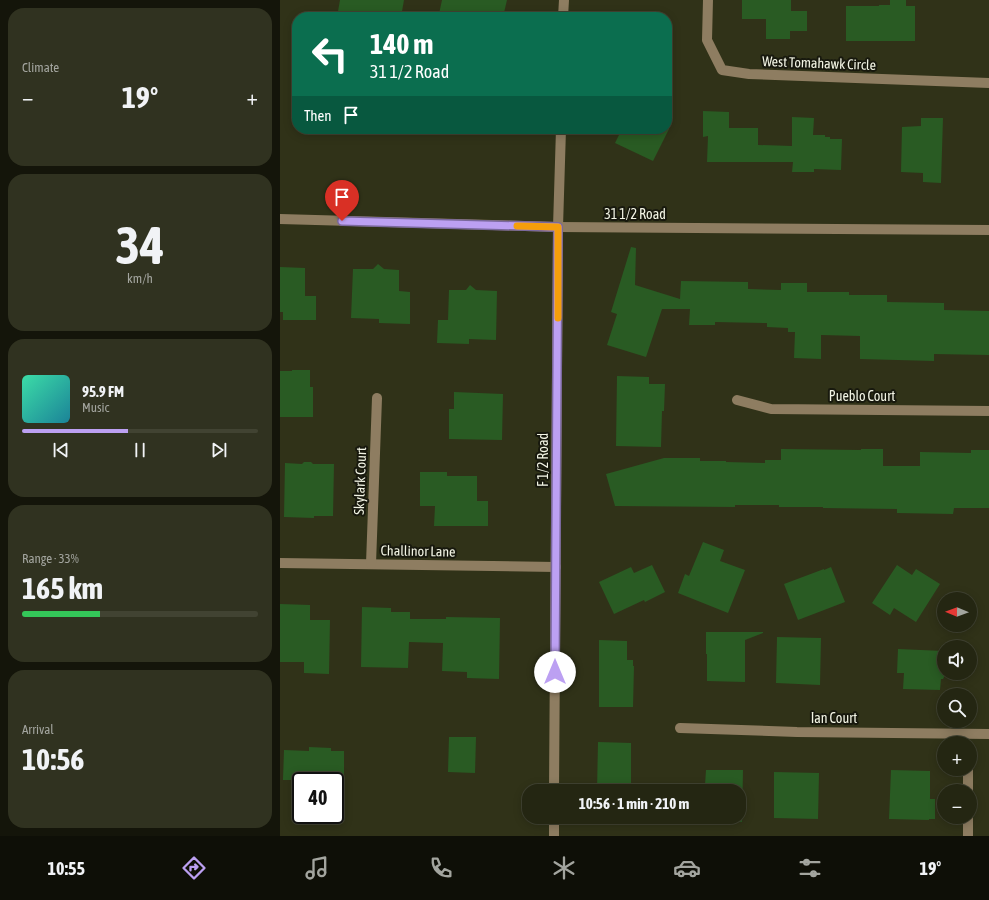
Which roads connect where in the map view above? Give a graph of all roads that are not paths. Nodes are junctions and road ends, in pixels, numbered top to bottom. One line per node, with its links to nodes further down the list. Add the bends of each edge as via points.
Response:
1 (564, 0): 3 (street)
2 (708, 0): 4 (street, West Tomahawk Circle, via 707,40 722,70 749,74)
3 (563, 12)
4 (989, 84)
5 (561, 134): 7 (street, F 1/2 Road)
6 (280, 219): 7 (street, 31 1/2 Road)
7 (558, 227): 8 (street, 31 1/2 Road); 14 (street, F 1/2 Road)
8 (989, 230)
9 (377, 398): 13 (street, Skylark Court)
10 (737, 400): 11 (street, Pueblo Court, via 771,409)
11 (989, 411)
12 (280, 563): 13 (street, Challinor Lane)
13 (371, 564): 14 (street, Challinor Lane)
14 (556, 567): 19 (street, F 1/2 Road)
15 (680, 728): 18 (street, Ian Court)
16 (989, 734): 17 (street, Ian Court)
17 (977, 736)
18 (937, 737)
19 (554, 784)
20 (554, 824): 22 (street)
21 (968, 824): 23 (street)
22 (554, 836)
23 (968, 836)

